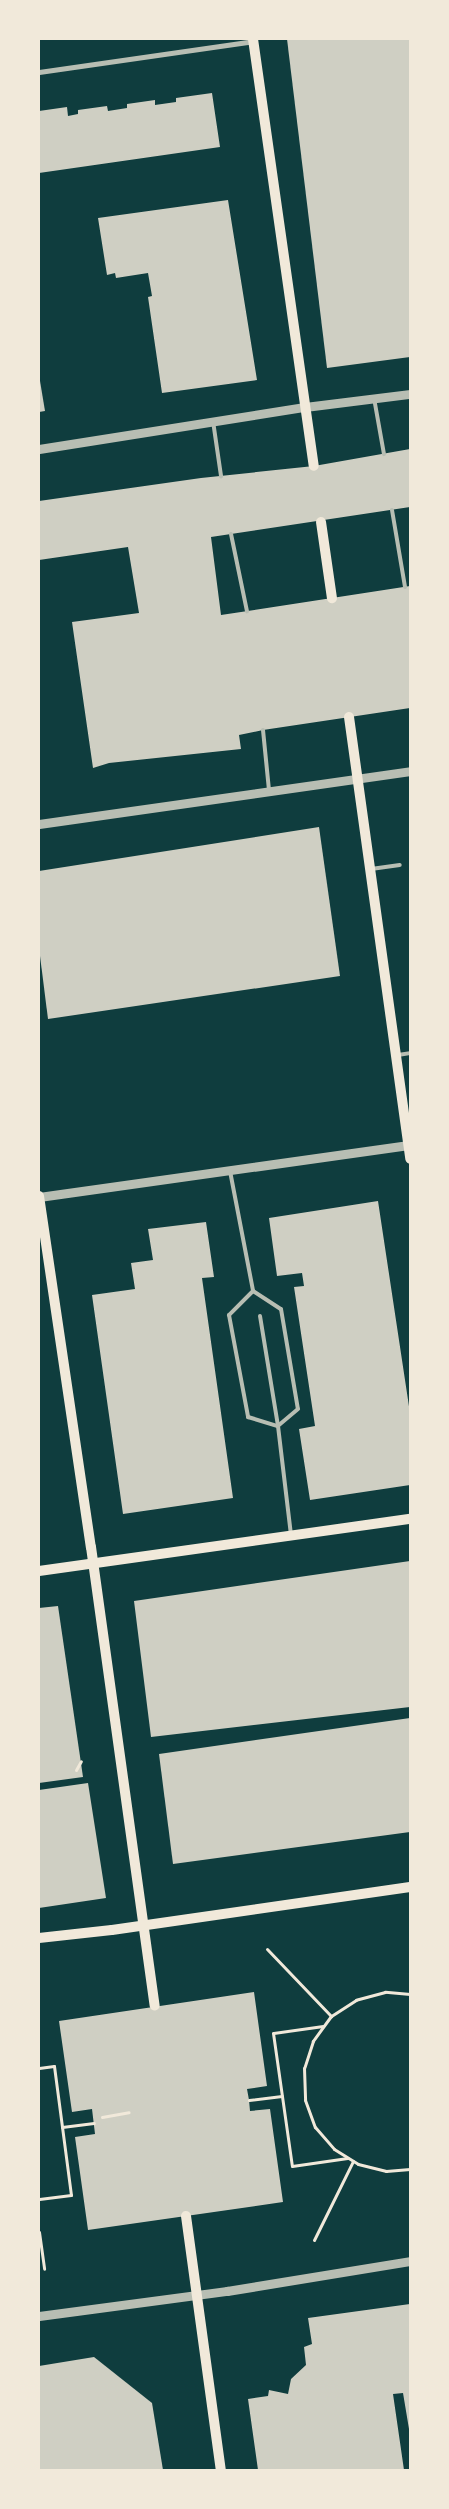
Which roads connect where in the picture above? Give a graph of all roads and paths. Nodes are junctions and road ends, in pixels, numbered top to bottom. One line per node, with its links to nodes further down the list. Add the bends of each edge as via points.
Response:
1 (253, 40): 2 (street); 5 (main road)
2 (39, 72)
3 (410, 394): 4 (street)
4 (374, 398): 5 (street); 8 (lane)
5 (304, 407): 6 (street); 9 (main road)
6 (213, 421): 7 (street); 10 (lane)
7 (39, 449)
8 (384, 454)
9 (314, 466)
10 (221, 476)
11 (392, 510): 14 (lane)
12 (321, 522): 15 (main road)
13 (232, 534): 16 (lane)
14 (405, 587)
15 (332, 598)
16 (248, 612)
17 (349, 717): 20 (main road)
18 (263, 730): 21 (lane)
19 (410, 771): 20 (street)
20 (358, 777): 21 (street); 24 (main road)
21 (269, 790): 22 (street)
22 (39, 824)
23 (400, 865): 24 (lane)
24 (371, 869): 26 (main road)
25 (410, 1053): 26 (lane)
26 (396, 1055): 27 (main road)
27 (409, 1145): 28 (main road); 29 (street)
28 (410, 1159)
29 (229, 1169): 30 (street); 31 (lane)
30 (39, 1197): 36 (main road)
31 (253, 1291): 33 (lane, via 281,1309 298,1409); 33 (lane, via 229,1315 248,1417)
32 (260, 1316): 33 (lane)
33 (278, 1426): 35 (lane)
34 (410, 1519): 35 (main road)
35 (291, 1537): 36 (main road)
36 (93, 1563): 37 (main road); 41 (main road)
37 (39, 1571)
38 (81, 1761): 39 (path)
39 (76, 1770)
40 (410, 1887): 41 (main road)
41 (144, 1925): 42 (main road); 45 (main road)
42 (39, 1938)
43 (267, 1949): 46 (path)
44 (410, 1994): 46 (path, via 385,1992 356,2000)
45 (155, 2006)
46 (331, 2016): 47 (path)
47 (323, 2026): 49 (path, via 273,2033); 55 (path, via 313,2041 304,2068 305,2100 315,2127 334,2149)
48 (39, 2068): 54 (path, via 54,2066)
49 (282, 2096): 50 (path); 55 (path, via 292,2166)
50 (249, 2100)
51 (130, 2112): 52 (path)
52 (102, 2117)
53 (94, 2123): 54 (path)
54 (62, 2127): 58 (path, via 71,2195)
55 (348, 2158): 56 (path)
56 (353, 2161): 57 (path, via 386,2171); 61 (path)
57 (410, 2169)
58 (39, 2199)
59 (186, 2216): 64 (main road)
60 (39, 2232): 63 (path)
61 (314, 2240)
62 (410, 2261): 64 (street)
63 (44, 2269)
64 (196, 2295): 65 (street); 66 (main road)
65 (39, 2316)
66 (221, 2470)

